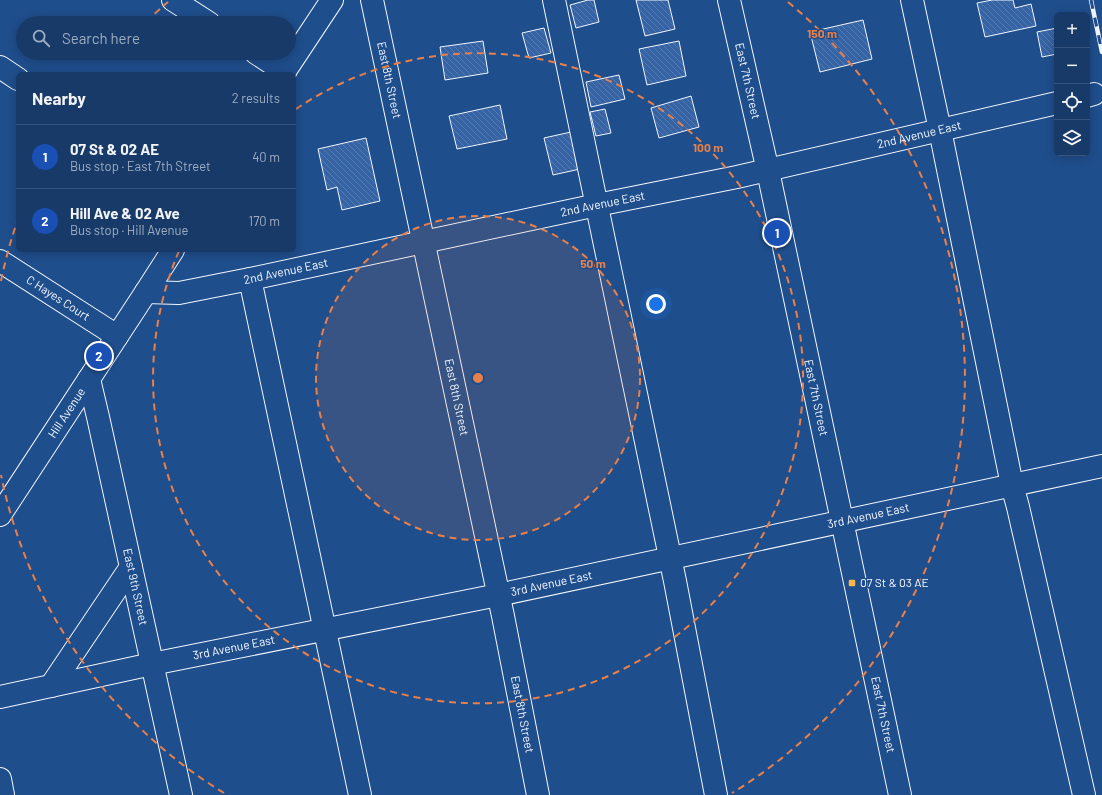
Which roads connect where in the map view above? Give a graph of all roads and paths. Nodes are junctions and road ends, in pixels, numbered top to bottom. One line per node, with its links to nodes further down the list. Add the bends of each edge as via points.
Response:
1 (173, 0): 7 (street)
2 (332, 0): 8 (street)
3 (372, 0): 19 (street, East 8th Street)
4 (554, 0): 18 (street)
5 (729, 0): 17 (street, East 7th Street)
6 (912, 0): 16 (street)
7 (198, 16)
8 (296, 55)
9 (266, 60): 12 (street)
10 (293, 60): 13 (street)
11 (0, 67): 14 (street)
12 (283, 72)
13 (285, 72)
14 (16, 78)
15 (1054, 104): 16 (street, 2nd Avenue East)
16 (940, 130): 17 (street, 2nd Avenue East); 27 (street)
17 (768, 170): 18 (street, 2nd Avenue East); 29 (street, East 7th Street)
18 (597, 205): 19 (street, 2nd Avenue East); 30 (street)
19 (423, 243): 22 (street, 2nd Avenue East); 32 (street, East 8th Street)
20 (172, 252): 23 (street, Hill Avenue)
21 (0, 261): 24 (street, C Hayes Court)
22 (250, 279): 23 (street, 2nd Avenue East, via 179,293); 33 (street)
23 (146, 292): 24 (street, Hill Avenue)
24 (117, 336): 25 (street, Hill Avenue)
25 (89, 379): 28 (street, Hill Avenue); 31 (street, East 9th Street)
26 (1102, 466): 27 (street, 3rd Avenue East)
27 (1012, 485): 29 (street, 3rd Avenue East); 44 (street)
28 (0, 515)
29 (842, 521): 30 (street, 3rd Avenue East); 43 (street, East 7th Street)
30 (671, 558): 32 (street, 3rd Avenue East); 42 (street)
31 (131, 567): 34 (street, East 9th Street); 35 (street)
32 (498, 595): 33 (street, 3rd Avenue East); 41 (street, East 8th Street)
33 (325, 630): 34 (street, 3rd Avenue East); 40 (street)
34 (152, 664): 35 (street, 3rd Avenue East); 39 (street, East 9th Street)
35 (51, 686): 36 (street, 3rd Avenue East)
36 (0, 697)
37 (0, 779): 38 (street)
38 (3, 795)
39 (181, 795)
40 (360, 795)
41 (538, 795)
42 (716, 795)
43 (900, 795)
44 (1084, 795)

